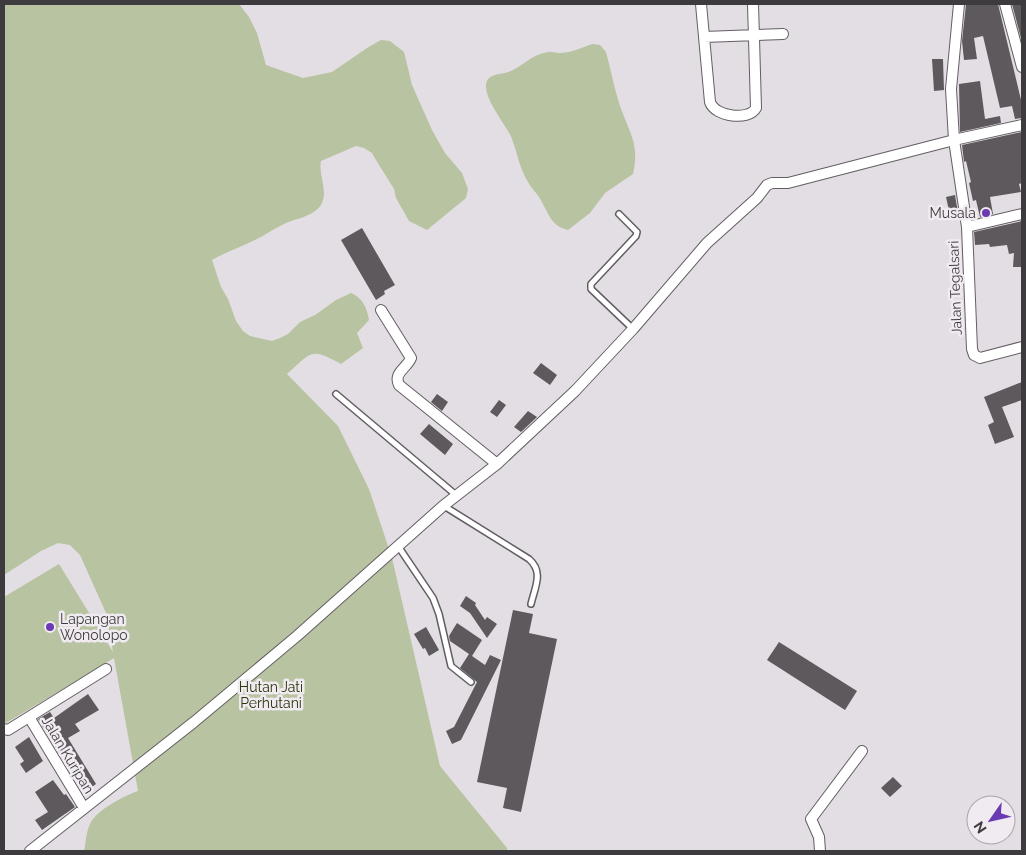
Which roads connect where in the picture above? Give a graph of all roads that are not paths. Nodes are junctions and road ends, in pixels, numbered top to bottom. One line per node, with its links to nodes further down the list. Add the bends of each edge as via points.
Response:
1 (701, 4): 7 (street)
2 (753, 4): 6 (street)
3 (959, 4): 10 (street, Jalan Tegalsari, via 951,89)
4 (1005, 4): 8 (street)
5 (783, 34): 6 (street)
6 (753, 35): 7 (street); 7 (street, via 756,108 748,115 721,114 712,108)
7 (704, 38)
8 (1022, 67)
9 (1022, 125): 10 (street)
10 (954, 140): 13 (street, Jalan Tegalsari); 15 (street, Jalan Kuripan, via 788,183 770,183 706,243)
11 (619, 214): 15 (lane, via 635,228 636,236 591,284 591,288)
12 (1022, 214): 13 (street)
13 (967, 227): 16 (street, Jalan Tegalsari, via 970,336 974,355 980,358)
14 (381, 310): 18 (street, via 411,358 398,375 399,385)
15 (633, 329): 18 (street, Jalan Kuripan)
16 (1022, 347)
17 (336, 394): 19 (lane)
18 (497, 464): 19 (street, Jalan Kuripan)
19 (456, 495): 20 (street, Jalan Kuripan)
20 (443, 506): 21 (street, Jalan Kuripan); 22 (lane, via 536,565 538,573)
21 (398, 546): 24 (lane, via 433,598 451,666); 28 (street, Jalan Kuripan, via 297,636)
22 (531, 604)
23 (106, 669): 25 (street, Jalan Kuripan)
24 (472, 682)
25 (29, 717): 26 (street, Jalan Kuripan, via 8,730); 28 (street, Jalan Kuripan)
26 (4, 729)
27 (862, 751): 30 (street, via 811,819 819,837)
28 (84, 808): 29 (street, Jalan Kuripan)
29 (30, 851)
30 (820, 851)

